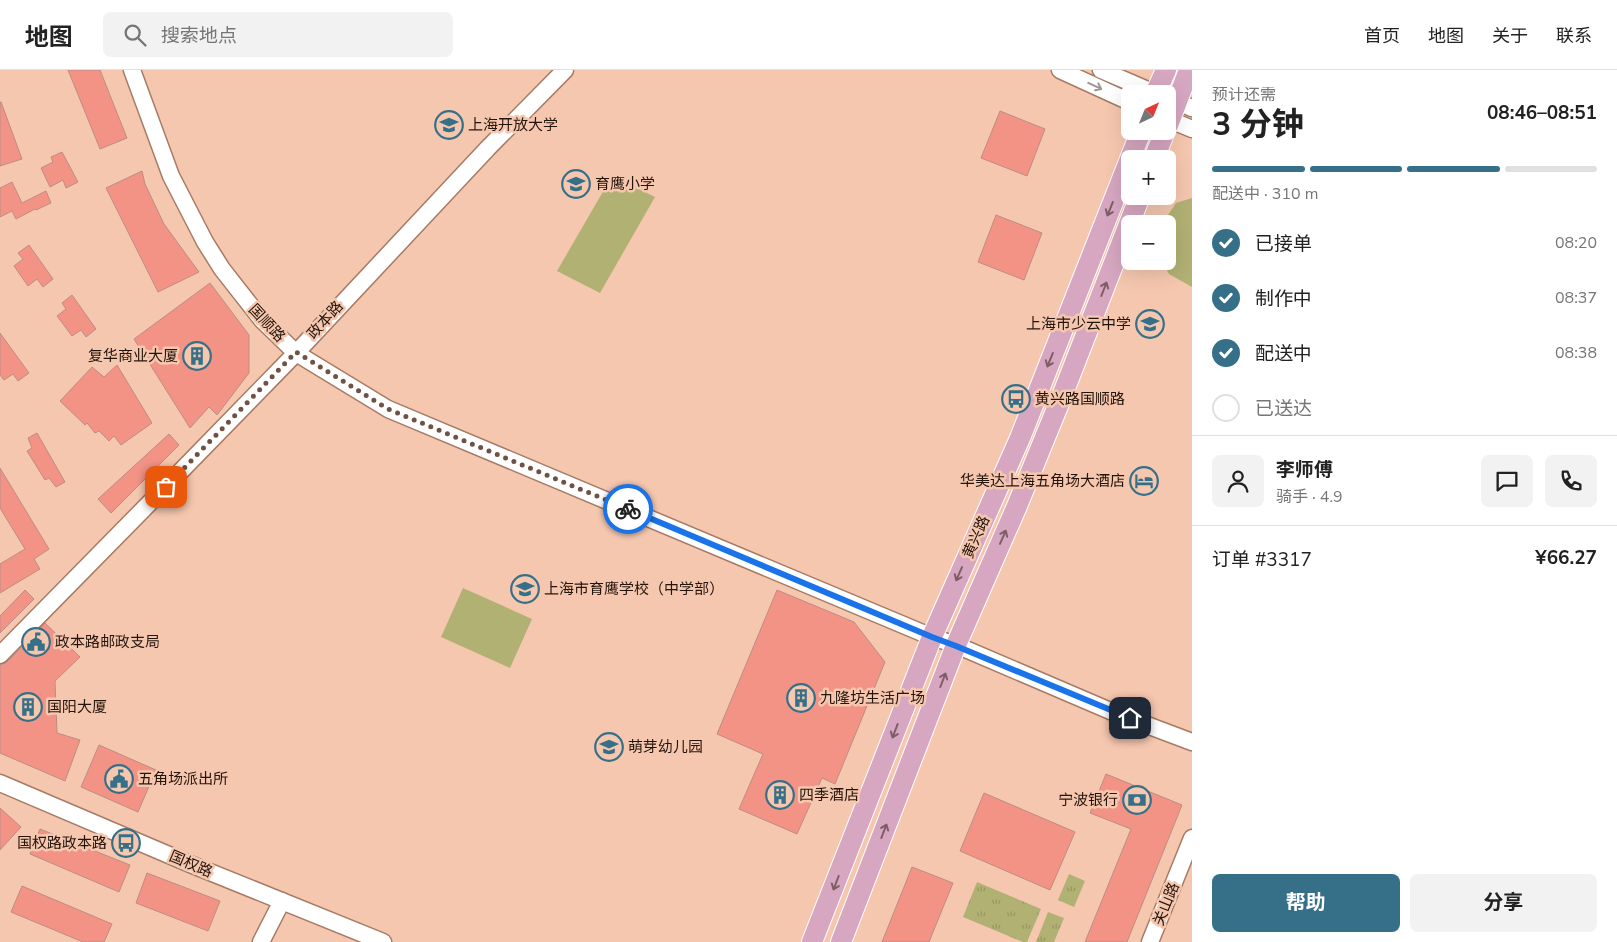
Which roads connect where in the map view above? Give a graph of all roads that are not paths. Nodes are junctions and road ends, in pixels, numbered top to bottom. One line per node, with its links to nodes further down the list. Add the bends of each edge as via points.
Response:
1 (132, 70): 15 (street, 国顺路, via 171,176 205,242 222,270 262,320)
2 (565, 70): 15 (street, 政本路)
3 (1060, 70): 10 (street, one-way to 10)
4 (1101, 70): 7 (street)
5 (1166, 70): 8 (main road)
6 (1189, 70): 9 (main road)
7 (1127, 85)
8 (1166, 85)
9 (1176, 92)
10 (1121, 98)
11 (1176, 116): 12 (street)
12 (1192, 129)
13 (1136, 140): 16 (main road, 黄兴路, one-way to 16, via 1020,438)
14 (1136, 205): 17 (main road, 黄兴路, one-way to 14, via 1062,396)
15 (296, 352): 16 (street, 国顺路, via 388,409); 18 (street, 政本路)
16 (932, 637): 17 (street, 国顺路); 25 (main road, 黄兴路, one-way to 25)
17 (956, 646): 19 (street, 国顺路); 26 (main road, 黄兴路, one-way to 17)
18 (0, 655)
19 (1192, 742)
20 (0, 783): 22 (street, 国权路)
21 (1192, 838): 27 (street, 关山路)
22 (282, 901): 23 (street); 24 (street, 国权路)
23 (261, 942)
24 (383, 942)
25 (812, 942)
26 (841, 942)
27 (1150, 942)

